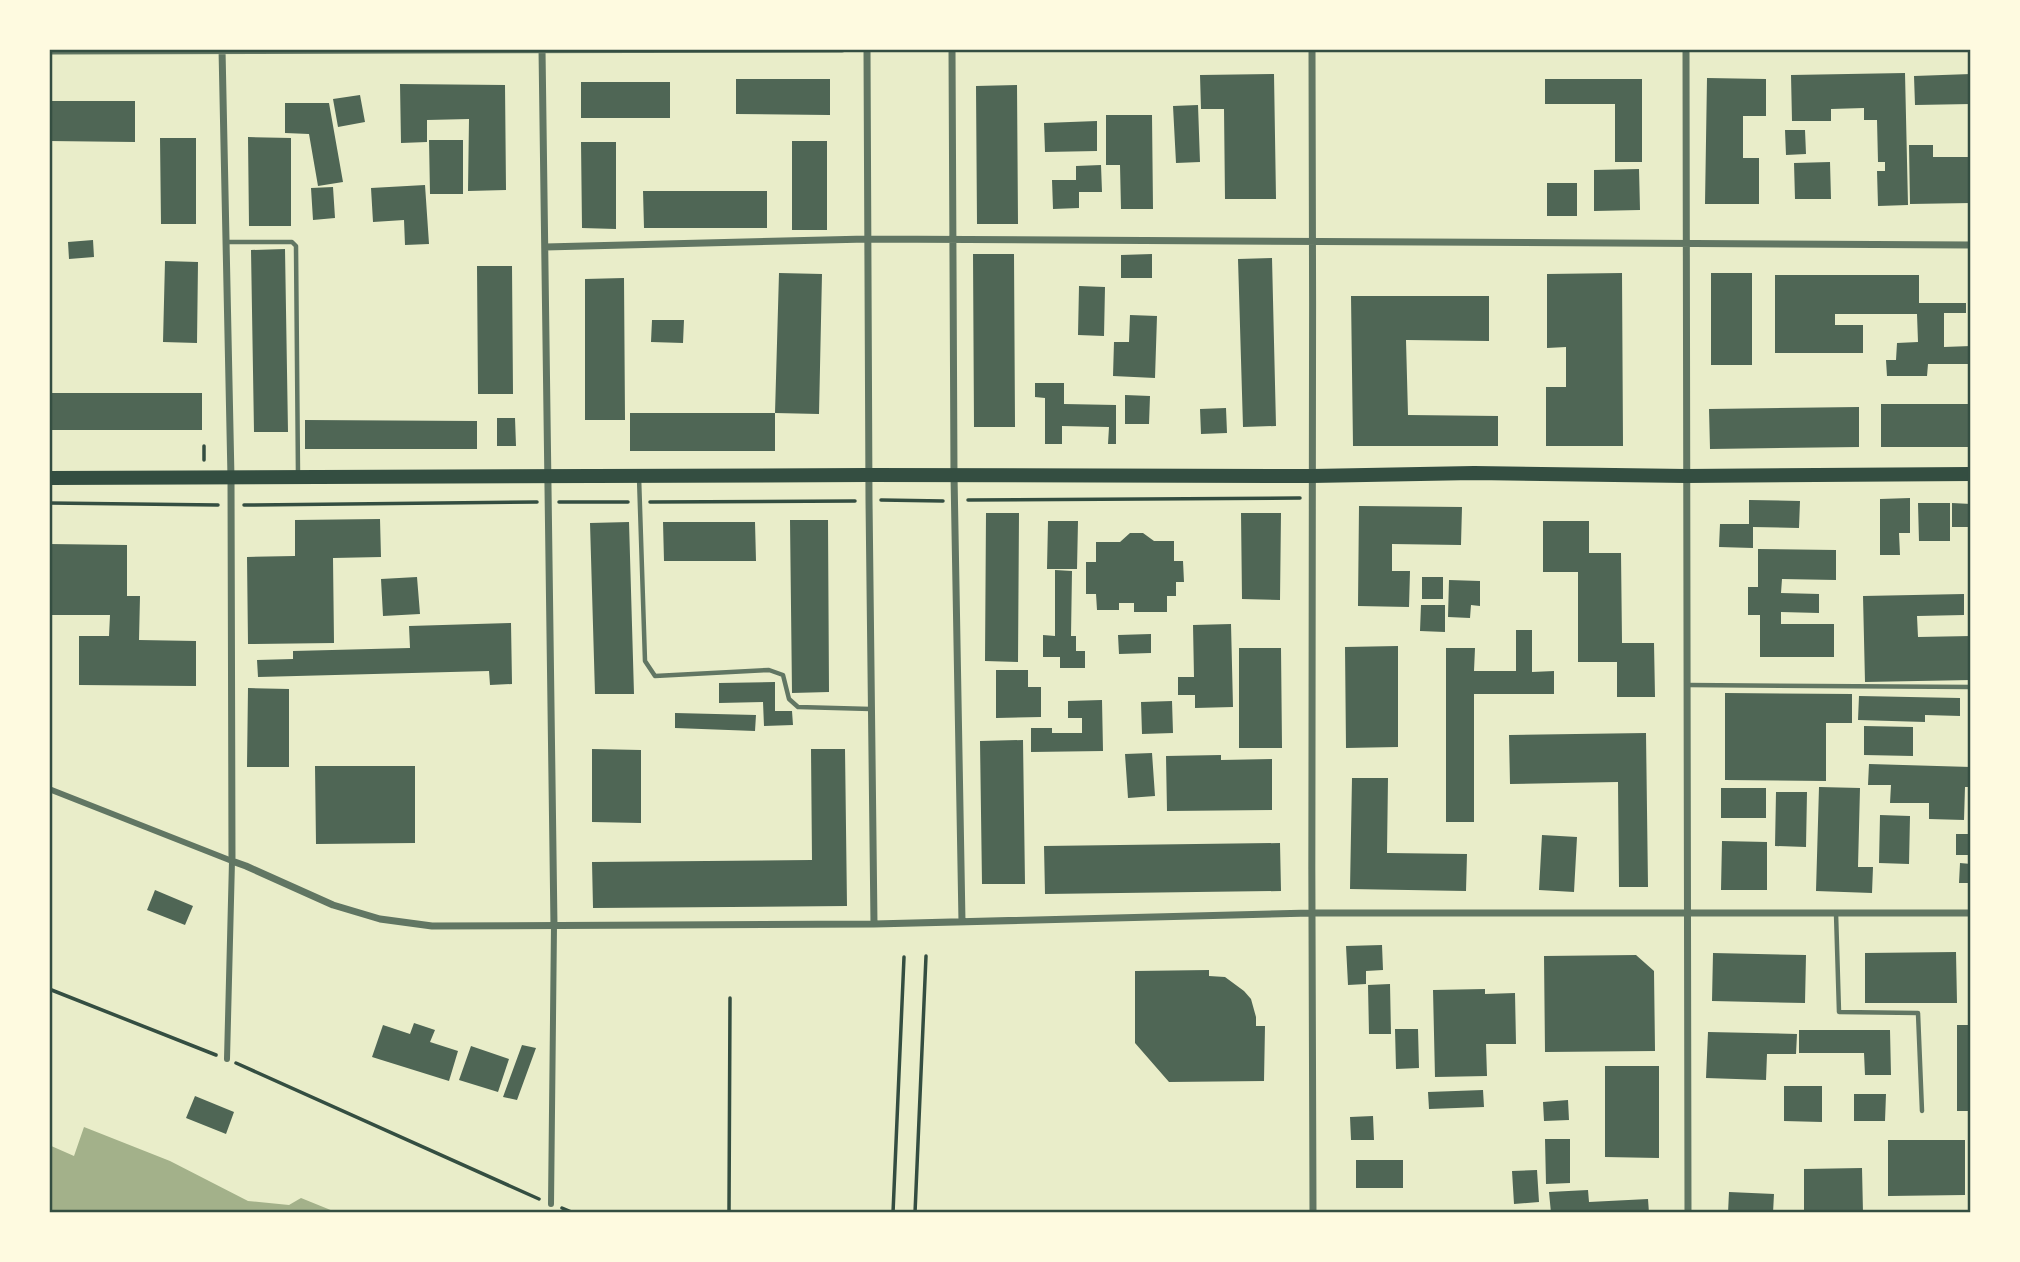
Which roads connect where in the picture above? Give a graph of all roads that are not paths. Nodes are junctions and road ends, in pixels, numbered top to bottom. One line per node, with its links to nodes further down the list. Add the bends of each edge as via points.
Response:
1 (542, 49): 2 (street); 7 (street); 15 (street)
2 (842, 49)
3 (867, 49): 9 (street)
4 (951, 49): 10 (street)
5 (1312, 49): 11 (street)
6 (1686, 49): 13 (street)
7 (222, 50): 8 (street); 12 (street)
8 (49, 51)
9 (867, 239): 10 (street); 15 (street); 17 (street)
10 (952, 239): 11 (street); 18 (street)
11 (1313, 241): 13 (street); 21 (street)
12 (226, 243): 23 (lane, via 292,242 296,246); 25 (street)
13 (1686, 243): 14 (street); 22 (street)
14 (1971, 245)
15 (545, 247): 19 (street)
16 (1971, 474): 22 (main road)
17 (868, 475): 18 (main road); 20 (main road); 28 (street)
18 (954, 475): 21 (main road); 35 (street)
19 (548, 476): 20 (main road); 23 (main road); 37 (street)
20 (639, 476): 28 (lane, via 645,661 655,676 769,670 783,675 789,699 798,707)
21 (1312, 476): 22 (main road); 31 (street)
22 (1686, 476): 26 (street)
23 (298, 477): 25 (main road)
24 (49, 478): 25 (main road)
25 (231, 478): 30 (street)
26 (1687, 685): 27 (lane); 34 (street)
27 (1971, 687)
28 (871, 709): 36 (street)
29 (49, 789): 30 (street)
30 (232, 862): 37 (street, via 333,905 380,919 432,926); 38 (street)
31 (1311, 913): 34 (street); 35 (street); 41 (street)
32 (1836, 913): 33 (street); 34 (street); 39 (lane, via 1839,1012 1918,1013)
33 (1971, 913)
34 (1687, 914): 42 (street)
35 (962, 922): 36 (street)
36 (874, 924): 37 (street)
37 (554, 926): 40 (street)
38 (227, 1059)
39 (1922, 1111)
40 (551, 1204)
41 (1313, 1213)
42 (1688, 1213)

